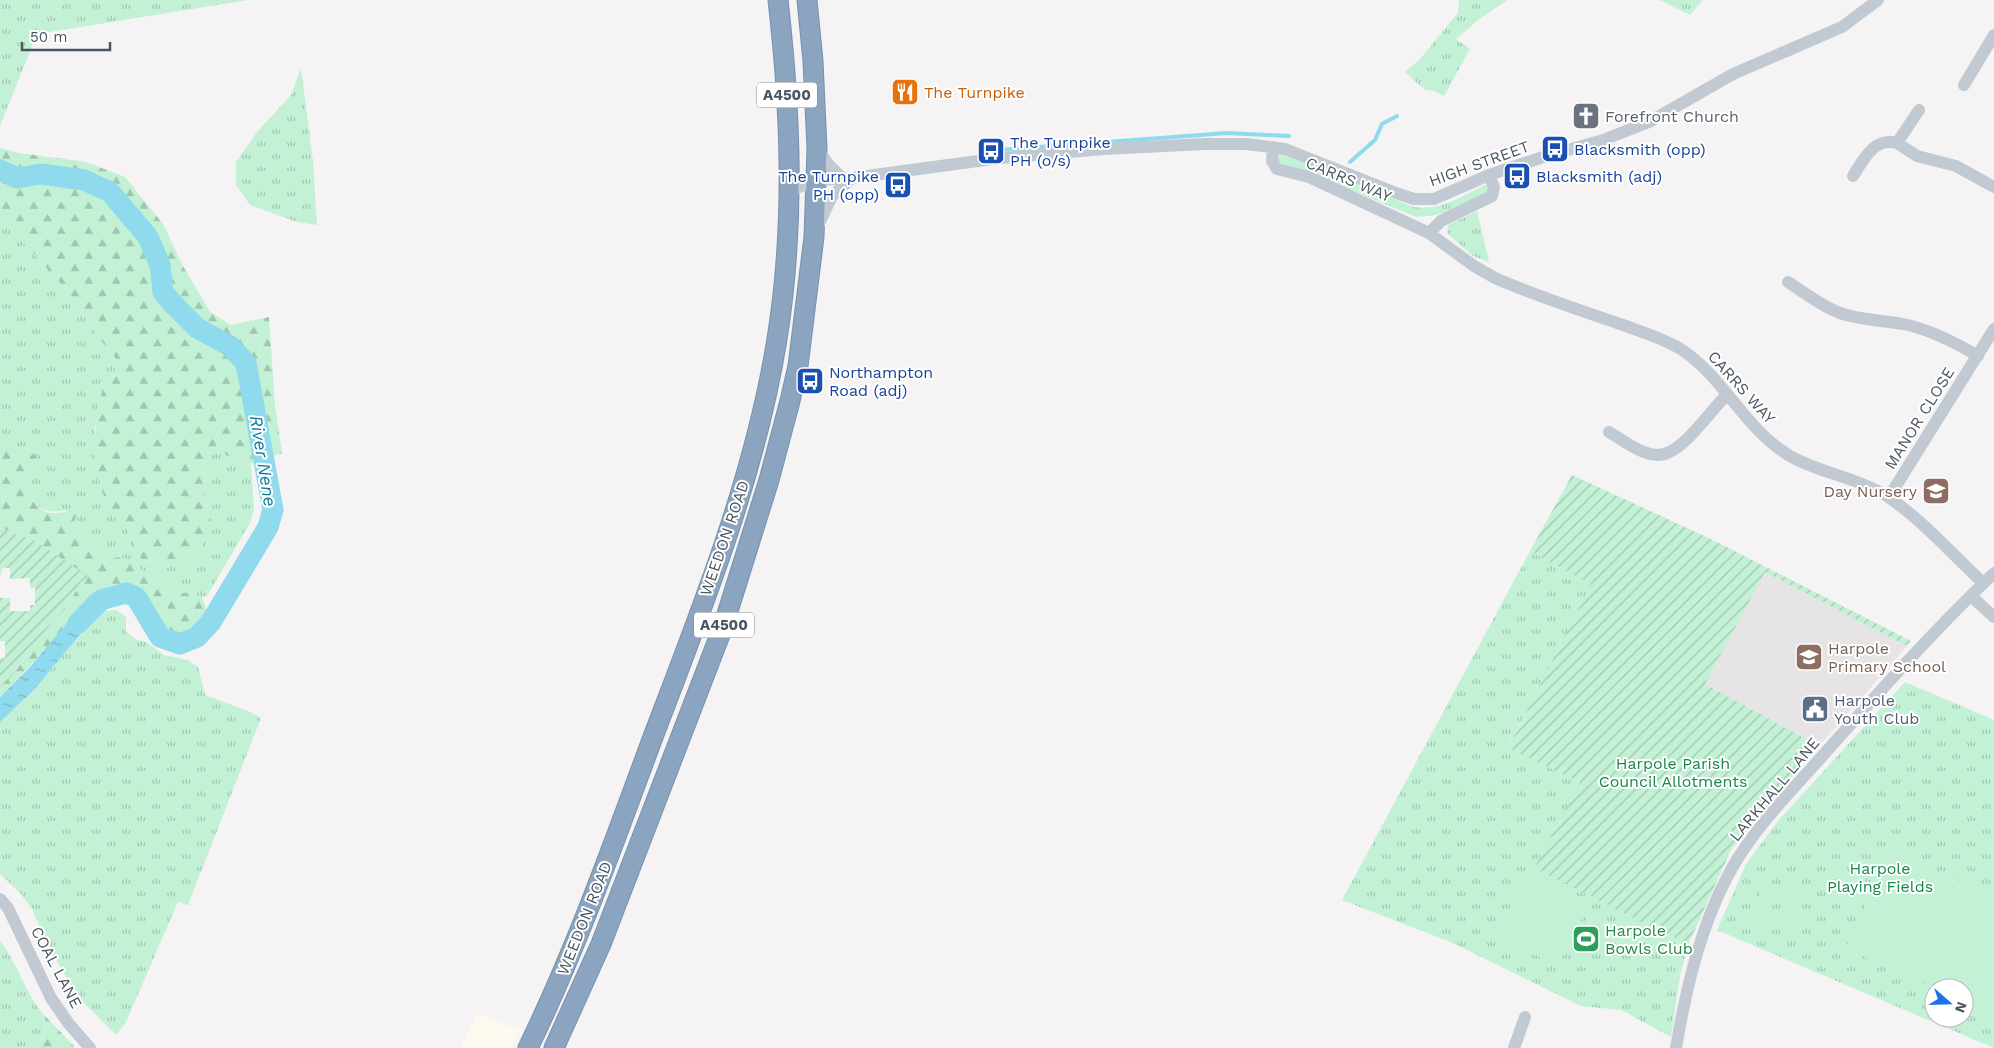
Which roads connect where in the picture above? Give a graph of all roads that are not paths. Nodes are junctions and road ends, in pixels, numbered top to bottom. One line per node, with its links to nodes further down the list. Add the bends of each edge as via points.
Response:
1 (778, 0): 16 (highway, WEEDON ROAD / A4500, via 786,74)
2 (807, 0): 10 (highway, WEEDON ROAD / A4500)
3 (1878, 0): 11 (street, HIGH STREET, via 1842,27 1733,74 1648,122 1603,140)
4 (1994, 35): 5 (street)
5 (1990, 51): 6 (street)
6 (1964, 85)
7 (1919, 110): 8 (street)
8 (1898, 144): 12 (street, via 1888,141 1877,145); 15 (street, via 1917,156 1956,166)
9 (1273, 147): 11 (street, HIGH STREET, via 1302,155 1414,199 1434,199); 13 (street, HIGH STREET, via 1204,144 1095,149); 17 (street, CARRS WAY, via 1272,161 1277,169 1309,177)
10 (817, 149): 13 (street, via 829,166); 14 (highway, WEEDON ROAD / A4500)
11 (1490, 175): 17 (street, via 1494,187 1492,196 1441,221)
12 (1852, 176)
13 (847, 178): 14 (street, HIGH STREET); 18 (street, via 832,196)
14 (816, 180): 16 (street, HIGH STREET); 18 (highway, WEEDON ROAD / A4500)
15 (1994, 187)
16 (790, 191): 32 (highway, WEEDON ROAD / A4500, via 787,254 777,339 758,432 740,495 681,665 581,932)
17 (1429, 232): 22 (street, CARRS WAY, via 1495,278 1679,348 1712,374)
18 (814, 237): 33 (highway, WEEDON ROAD / A4500, via 799,357 790,401 772,472 723,627 601,944)
19 (1788, 282): 21 (street, MANOR CLOSE, via 1816,302 1839,312 1859,319 1908,325)
20 (1994, 329): 21 (street, MANOR CLOSE)
21 (1978, 356): 24 (street, MANOR CLOSE)
22 (1727, 395): 23 (street, via 1684,443 1666,453 1659,455 1643,451); 24 (street, CARRS WAY, via 1772,444 1791,456 1819,470 1857,480)
23 (1609, 432)
24 (1889, 497): 26 (street, CARRS WAY)
25 (1994, 573): 26 (street, LARKHALL LANE)
26 (1983, 583): 27 (street, LARKHALL LANE)
27 (1971, 596): 28 (street); 35 (street, LARKHALL LANE, via 1906,662 1738,858 1721,890 1695,958 1685,993)
28 (1994, 617)
29 (0, 899): 31 (street, COAL LANE, via 8,908 51,998)
30 (1525, 1017): 34 (street)
31 (90, 1048)
32 (528, 1048)
33 (554, 1048)
34 (1514, 1048)
35 (1676, 1048)

